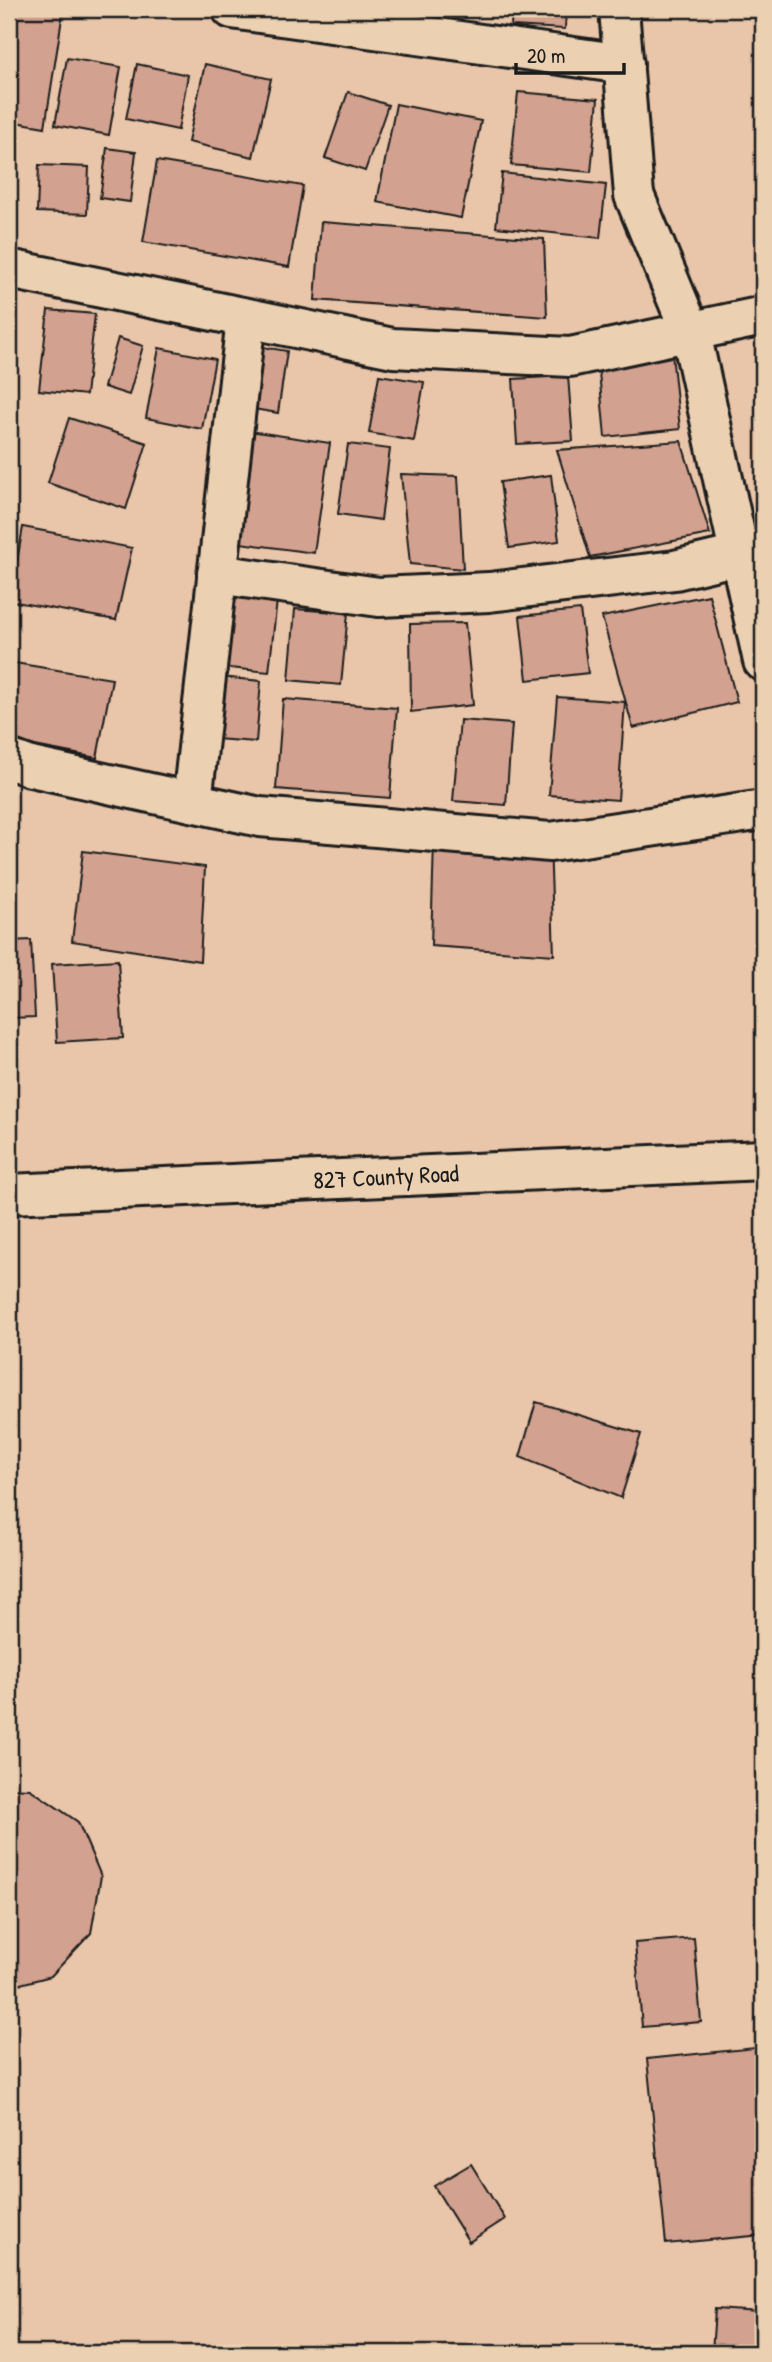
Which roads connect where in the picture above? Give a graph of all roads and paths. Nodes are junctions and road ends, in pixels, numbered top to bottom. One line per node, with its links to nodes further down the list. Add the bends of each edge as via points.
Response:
1 (232, 9): 3 (street)
2 (619, 9): 3 (street)
3 (624, 64): 7 (street, via 634,195)
4 (9, 269): 6 (street)
5 (763, 316): 7 (street)
6 (246, 318): 7 (street, via 393,348 570,357); 9 (street)
7 (691, 333): 8 (street)
8 (752, 551): 9 (street, via 675,570 489,592 379,597); 10 (street)
9 (217, 574): 12 (street)
10 (763, 661)
11 (9, 759): 12 (street)
12 (192, 802): 13 (street, via 260,817 550,842)
13 (763, 810)
14 (763, 1160): 15 (street, 827 County Road)
15 (9, 1194)

